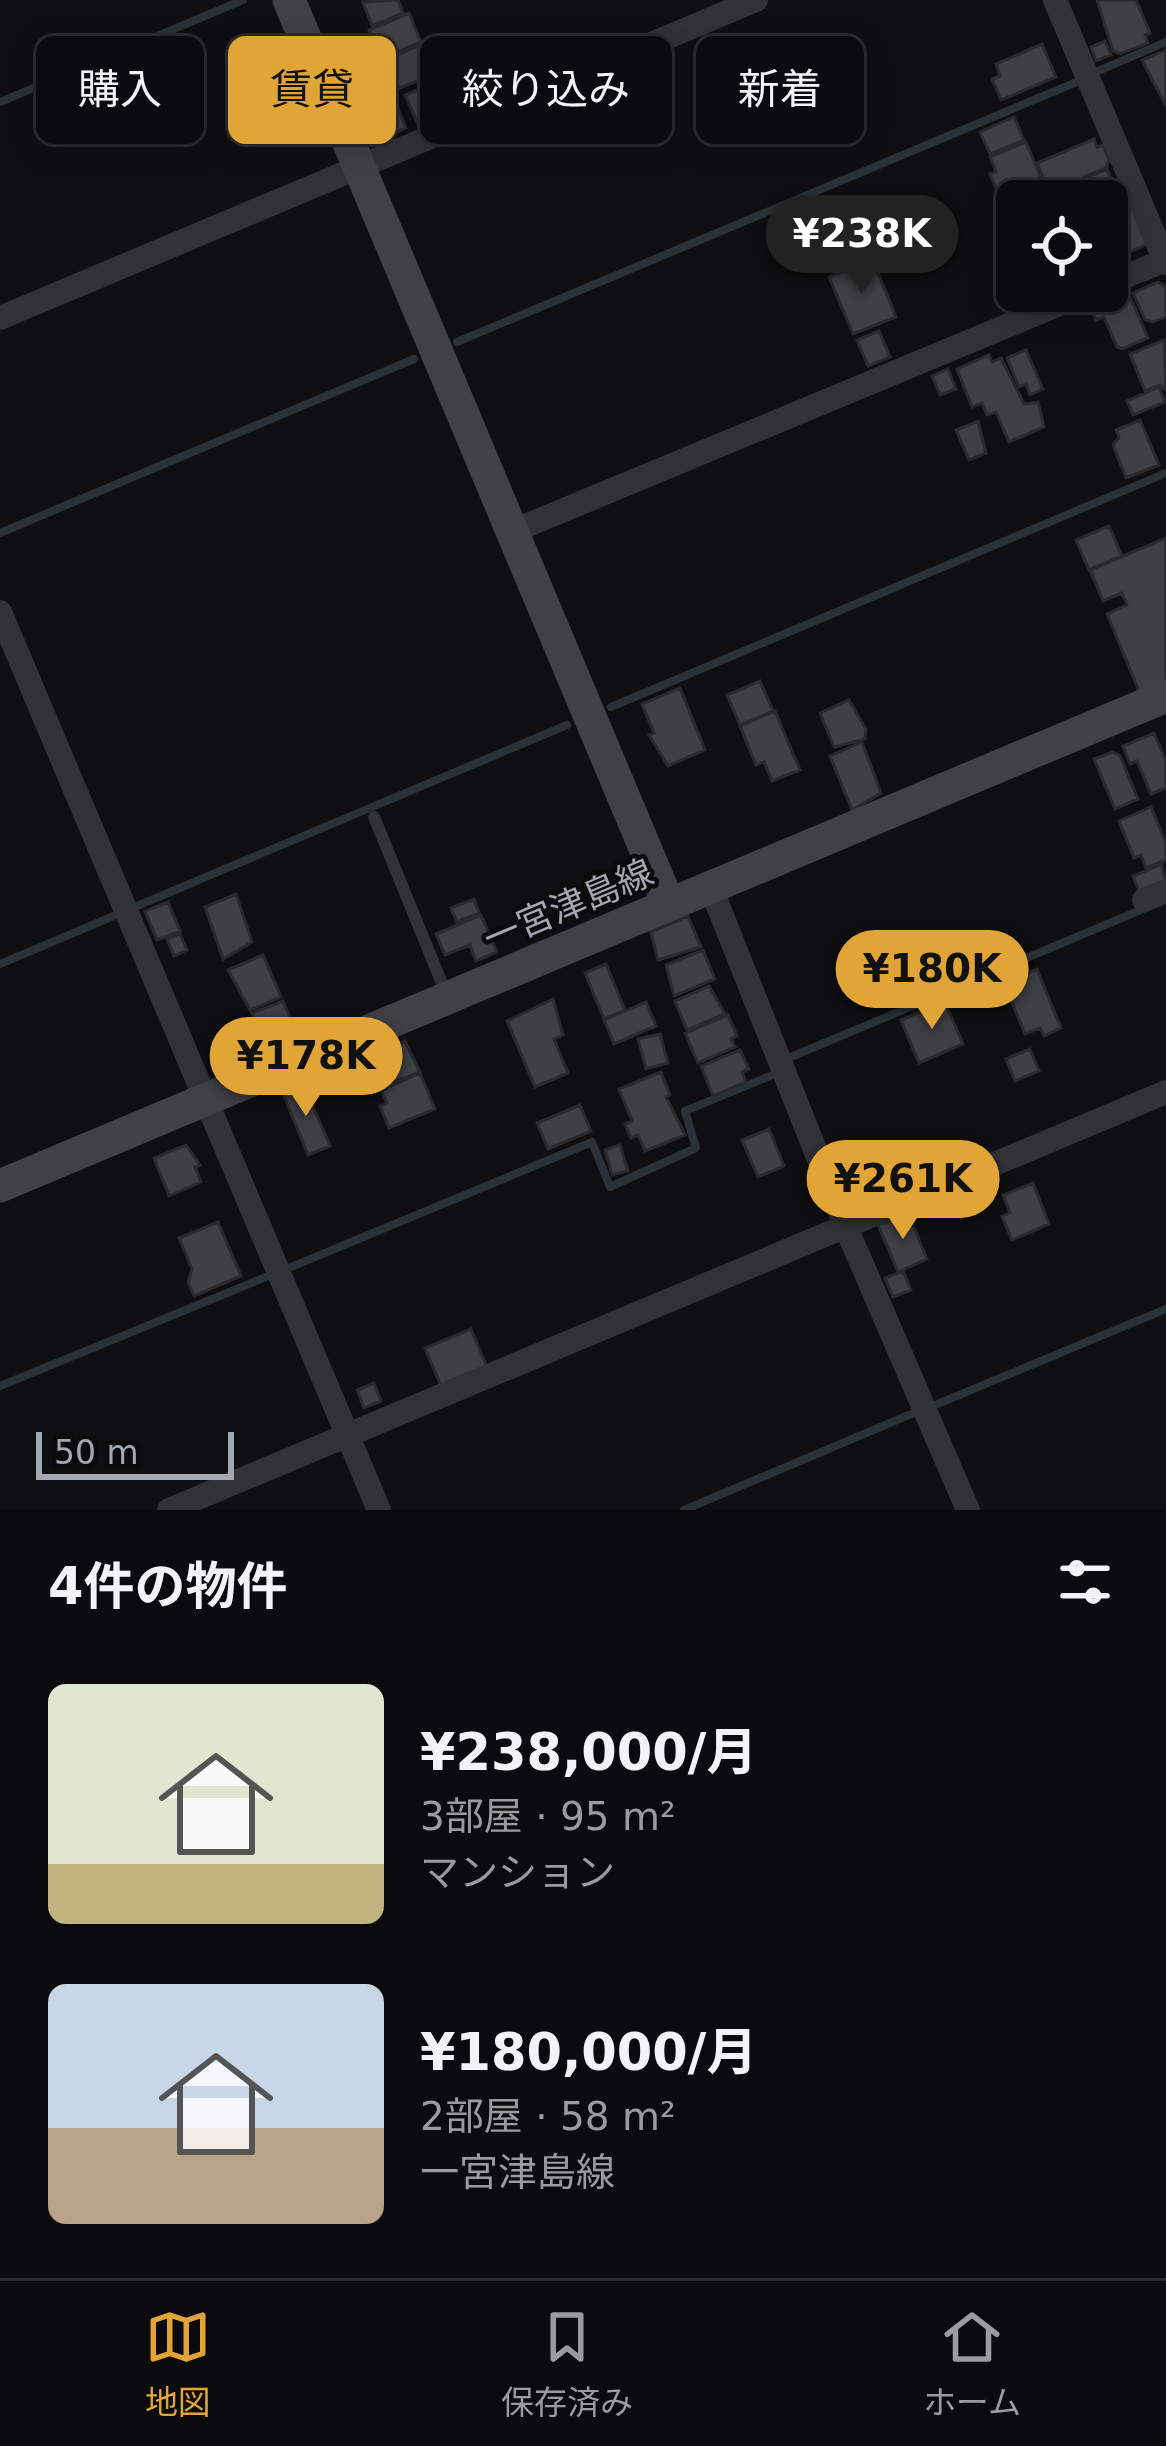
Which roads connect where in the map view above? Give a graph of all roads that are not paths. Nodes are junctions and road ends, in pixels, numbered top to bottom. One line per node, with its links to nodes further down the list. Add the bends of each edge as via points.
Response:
1 (289, 0): 4 (main road)
2 (757, 0): 4 (street)
3 (1055, 0): 5 (street)
4 (358, 167): 8 (street); 9 (main road)
5 (1166, 261): 6 (street)
6 (1128, 276)
7 (1040, 312): 9 (street)
8 (0, 318)
9 (511, 532): 14 (main road)
10 (0, 612): 17 (street)
11 (1166, 697): 13 (main road, 一宮津島線)
12 (374, 817): 15 (lane)
13 (711, 887): 14 (main road, 一宮津島線); 19 (street)
14 (669, 905): 15 (main road, 一宮津島線)
15 (448, 998): 17 (main road, 一宮津島線)
16 (1166, 1093): 19 (street)
17 (208, 1099): 18 (main road, 一宮津島線); 20 (street)
18 (0, 1186)
19 (845, 1225): 20 (street); 23 (street)
20 (348, 1436): 21 (street); 22 (street)
21 (169, 1510)
22 (379, 1510)
23 (968, 1510)

